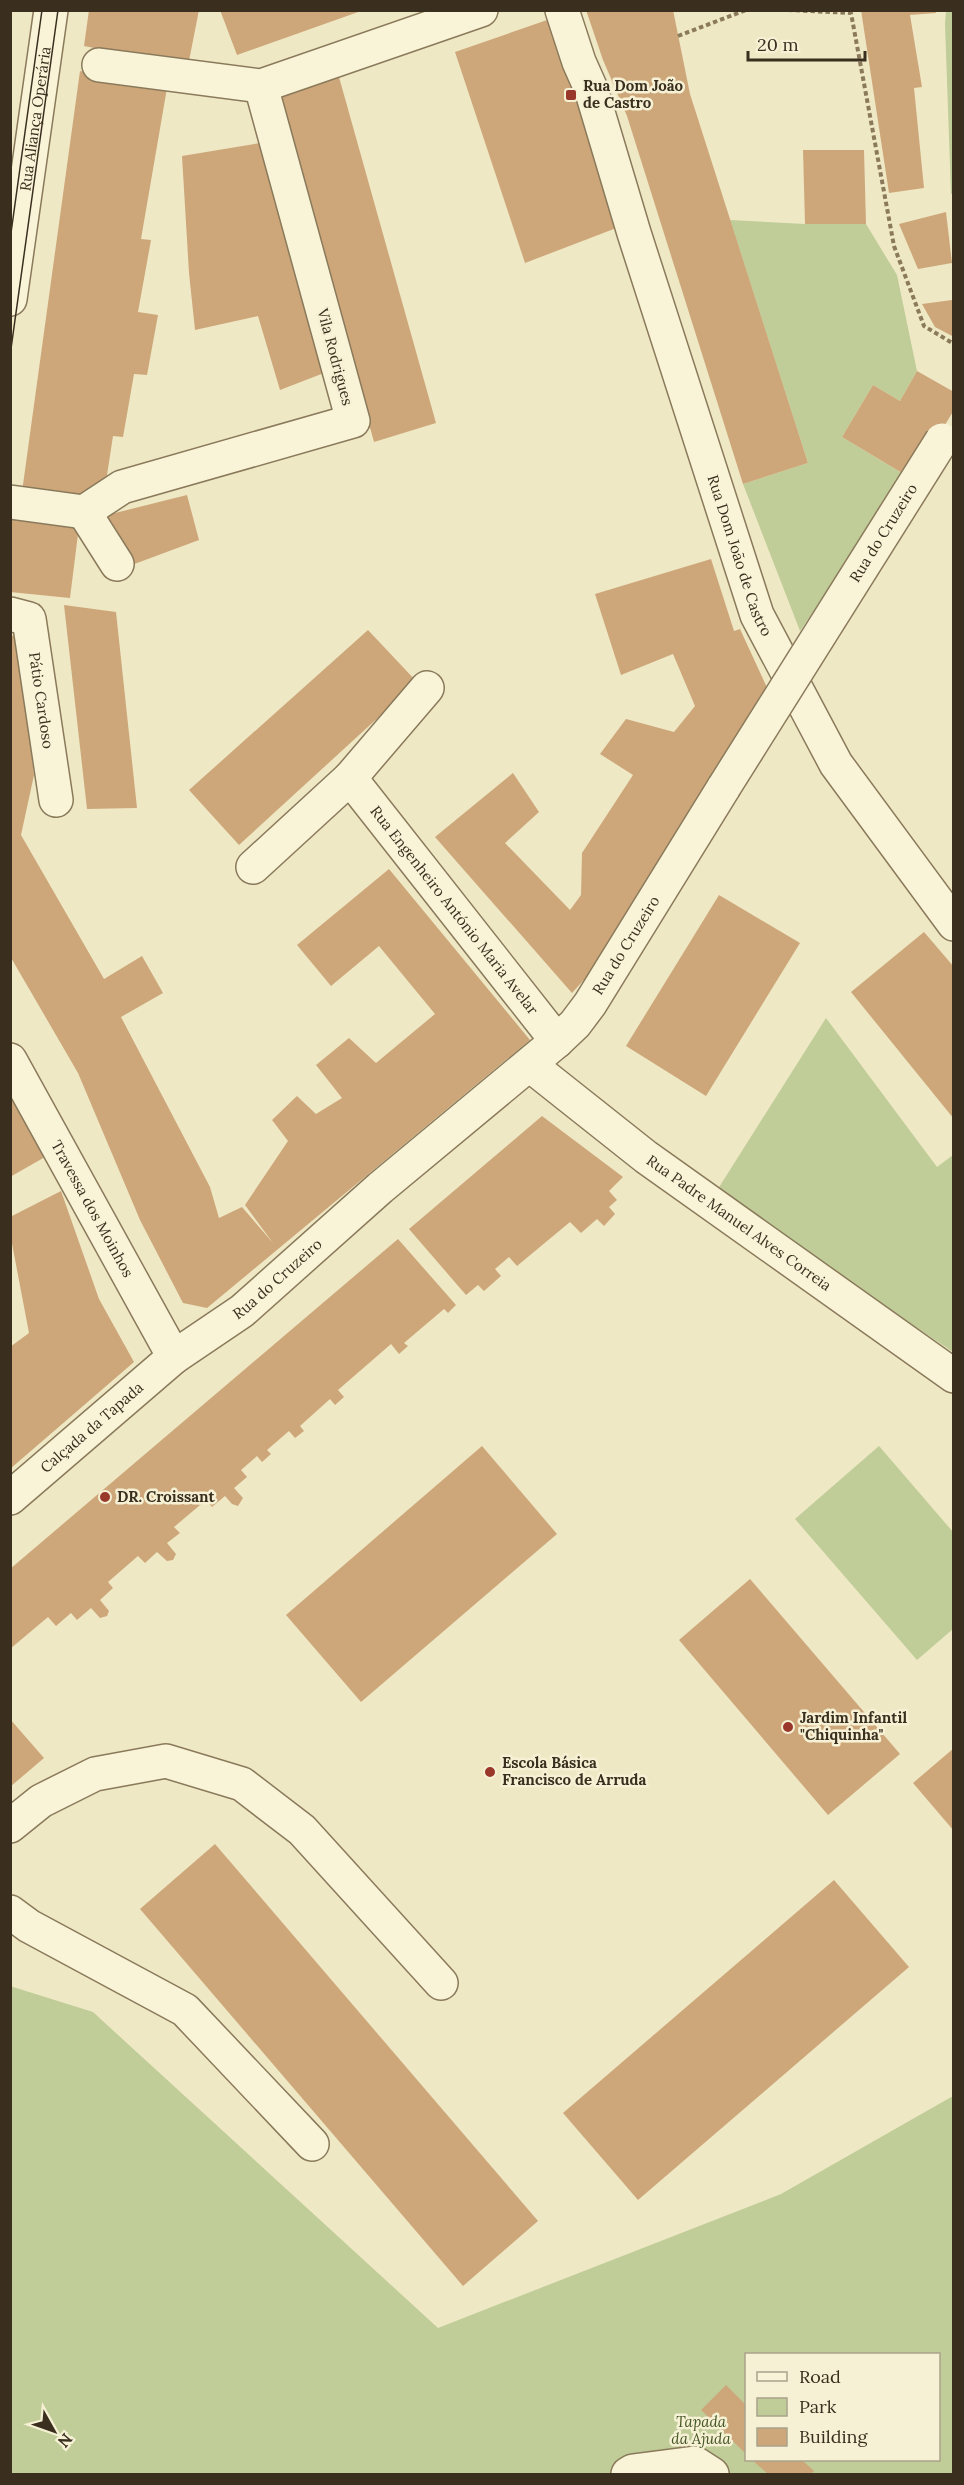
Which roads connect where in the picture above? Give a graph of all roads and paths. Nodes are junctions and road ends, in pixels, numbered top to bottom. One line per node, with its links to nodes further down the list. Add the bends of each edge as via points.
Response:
1 (51, 10): 9 (street, Rua Aliança Operária)
2 (481, 10): 8 (street)
3 (562, 10): 20 (street, Rua Dom João de Castro, via 591,88 757,615 836,764)
4 (746, 10): 6 (path)
5 (788, 10): 10 (path, via 851,13 894,246 924,326)
6 (678, 36)
7 (99, 65): 8 (street)
8 (261, 86): 13 (street, Vila Rodrigues, via 353,421 122,487)
9 (10, 298)
10 (954, 344)
11 (948, 432): 21 (street, Rua do Cruzeiro, bridge, via 590,1004)
12 (10, 502): 13 (street)
13 (84, 512): 14 (street)
14 (117, 564)
15 (10, 614): 18 (street, Pátio Cardoso, via 29,619)
16 (427, 688): 17 (street)
17 (350, 778): 19 (street); 21 (street, Rua Engenheiro António Maria Avelar)
18 (56, 800)
19 (253, 867)
20 (954, 924)
21 (557, 1041): 23 (street, Rua do Cruzeiro)
22 (10, 1060): 24 (street, Travessa dos Moinhos)
23 (530, 1065): 24 (street, Rua do Cruzeiro, via 380,1188 242,1311); 25 (street, Rua Padre Manuel Alves Correia, via 646,1158)
24 (174, 1357): 26 (street, Calçada da Tapada)
25 (954, 1376)
26 (10, 1498)
27 (10, 1826): 29 (street, via 41,1801 95,1774 166,1761 242,1784 302,1830)
28 (10, 1912): 30 (street, via 185,2010)
29 (441, 1983)
30 (312, 2144)
31 (628, 2475): 32 (street, via 633,2471 695,2463)
32 (712, 2475)

